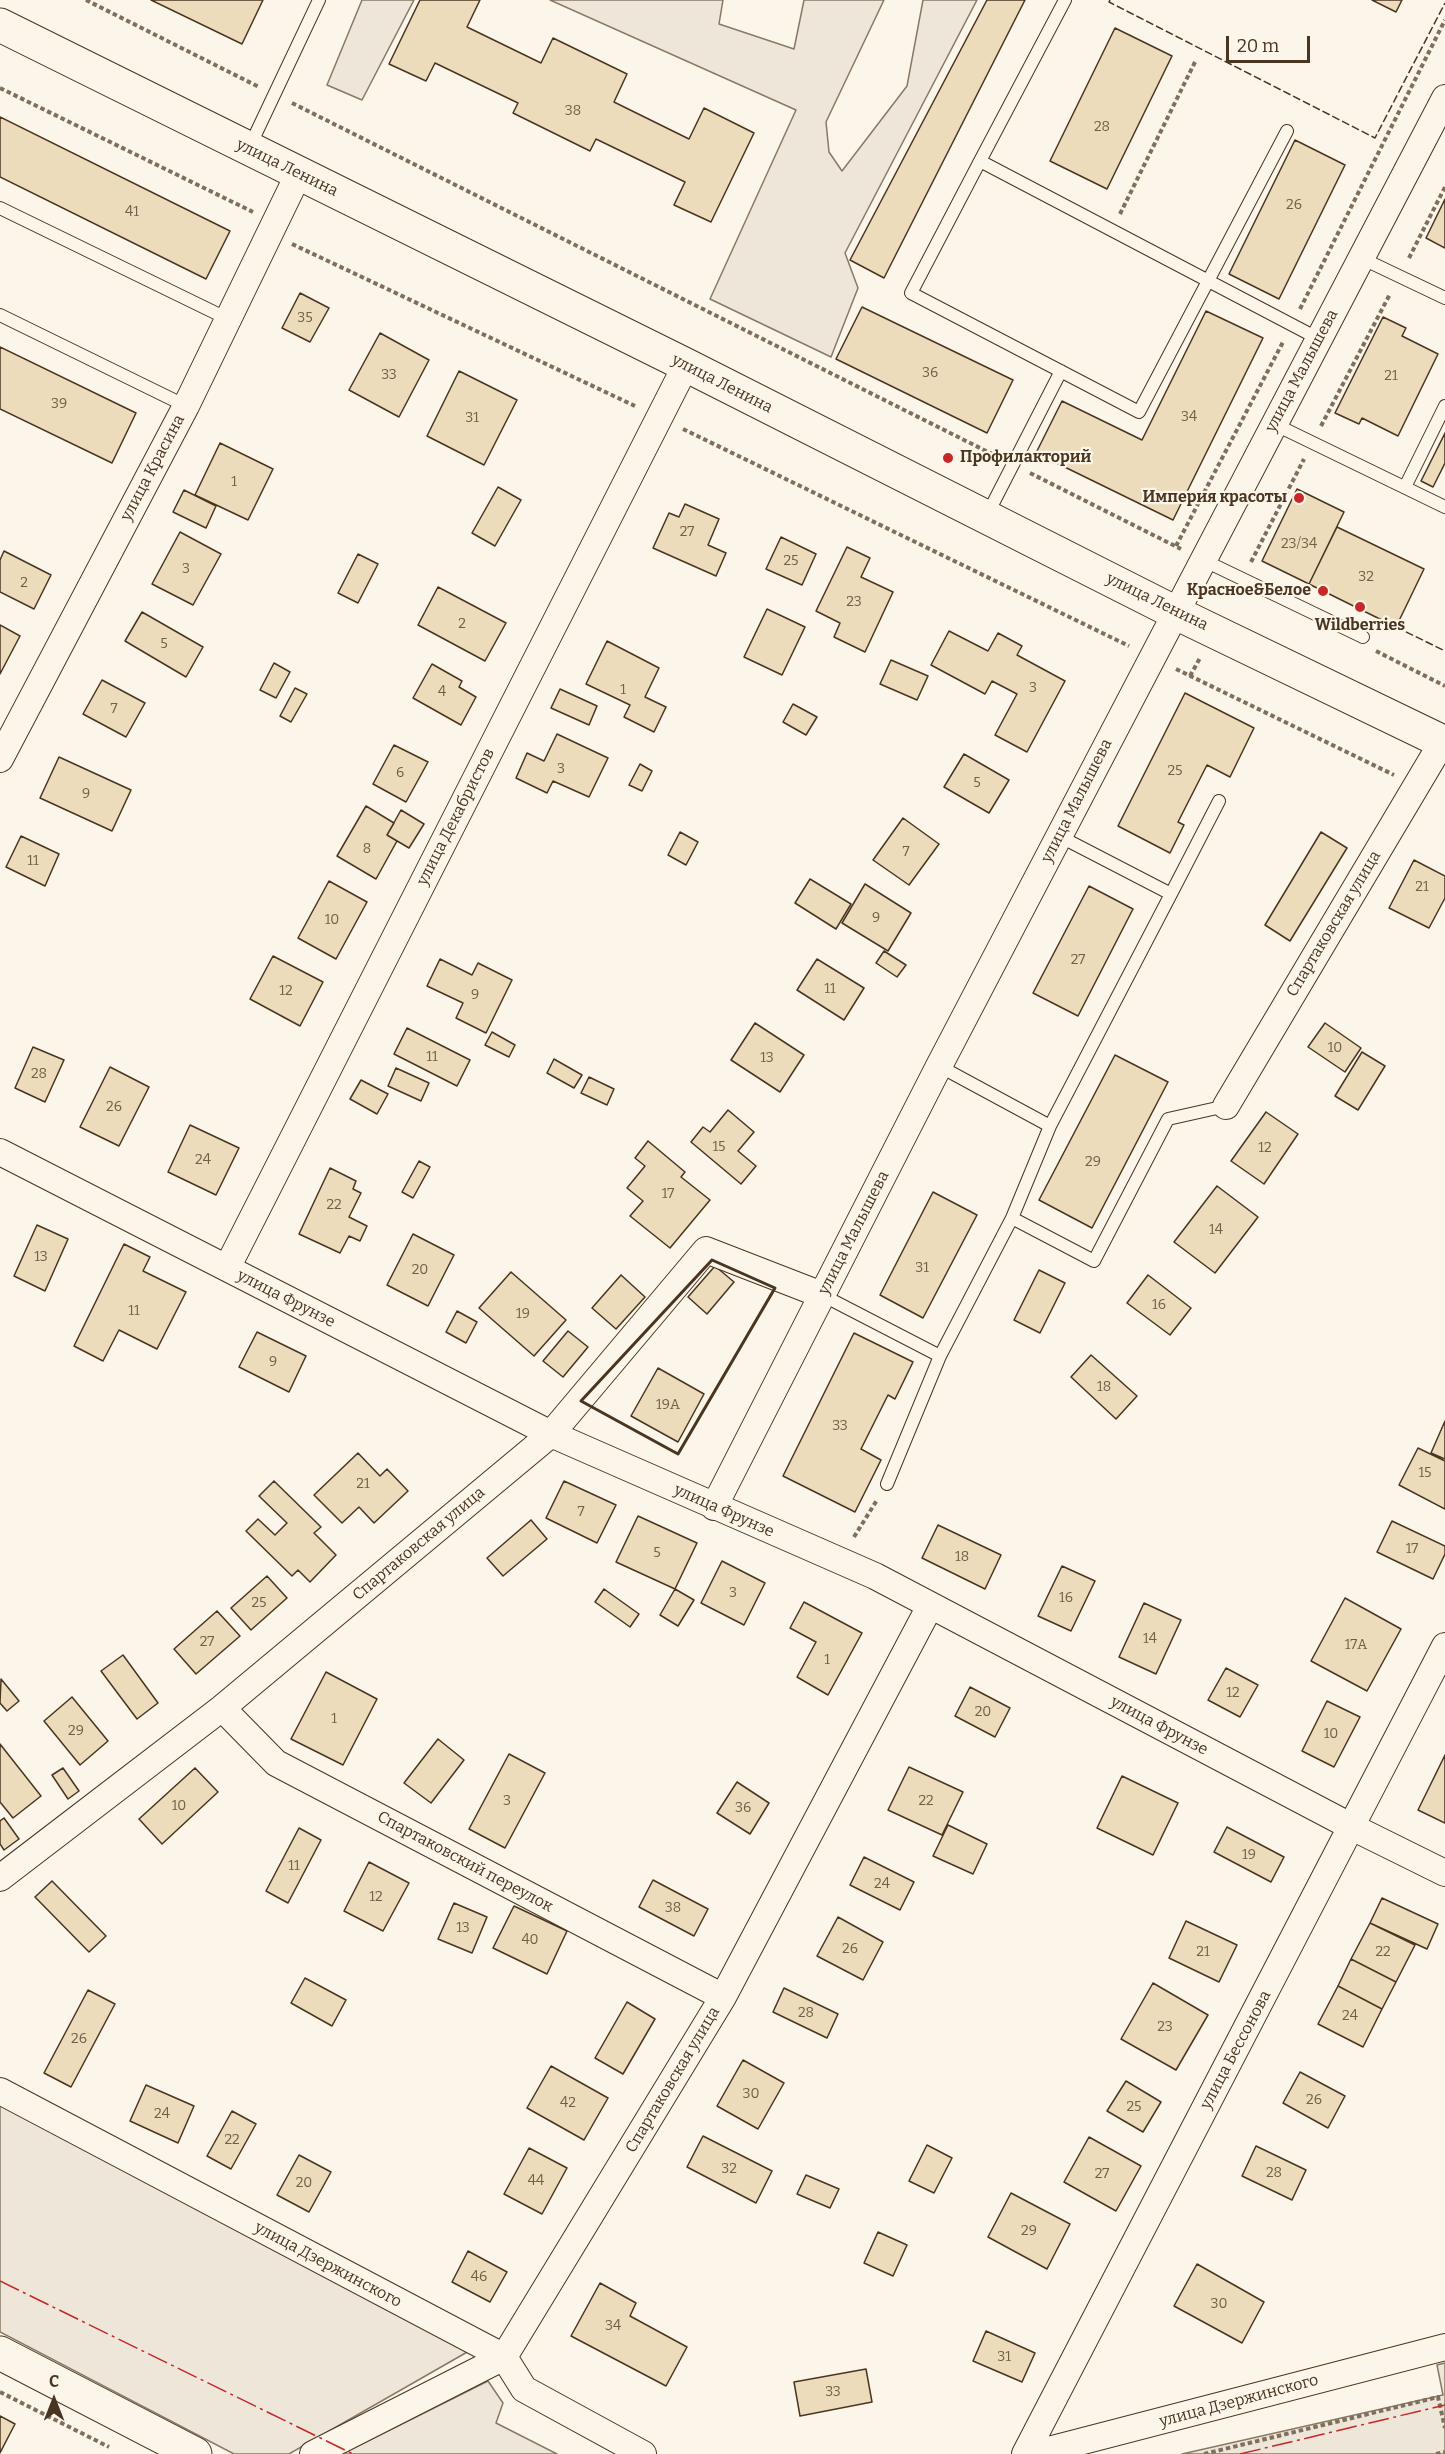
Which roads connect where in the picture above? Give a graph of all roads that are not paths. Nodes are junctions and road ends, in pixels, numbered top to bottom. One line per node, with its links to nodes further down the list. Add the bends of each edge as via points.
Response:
1 (319, 0): 6 (lane)
2 (1065, 0): 7 (lane)
3 (0, 25): 6 (main road, улица Ленина)
4 (1445, 98): 10 (street, улица Малышева)
5 (1287, 131): 11 (lane)
6 (249, 149): 8 (main road, улица Ленина)
7 (980, 161): 11 (lane); 17 (lane, via 911,293)
8 (299, 173): 14 (street, улица Красина); 16 (main road, улица Ленина)
9 (0, 208): 14 (lane)
10 (1361, 258): 12 (lane); 15 (street, улица Малышева)
11 (1208, 281): 15 (lane); 17 (lane, via 1139,412)
12 (1445, 298)
13 (0, 315): 18 (lane)
14 (228, 319): 18 (street, улица Красина)
15 (1319, 339): 20 (street, улица Малышева)
16 (686, 365): 23 (main road, улица Ленина); 37 (street, улица Декабристов)
17 (1061, 371): 23 (lane)
18 (186, 406): 28 (street, улица Красина)
19 (1445, 406): 21 (lane)
20 (1274, 424): 21 (lane); 24 (street, улица Малышева)
21 (1405, 487): 22 (lane)
22 (1445, 507)
23 (987, 516): 25 (main road, улица Ленина)
24 (1203, 560): 25 (street, улица Малышева); 26 (lane)
25 (1176, 613): 27 (main road, улица Ленина); 30 (street, улица Малышева)
26 (1363, 637)
27 (1444, 742): 33 (street, Спартаковская улица)
28 (0, 759)
29 (1219, 801): 31 (lane)
30 (1059, 836): 31 (lane); 32 (street, улица Малышева)
31 (1171, 894): 34 (lane)
32 (939, 1066): 34 (lane); 38 (street, улица Малышева)
33 (1226, 1106): 36 (lane, via 1168,1119 1095,1261)
34 (1050, 1126): 36 (lane)
35 (0, 1152): 37 (street, улица Фрунзе)
36 (1012, 1218): 39 (lane)
37 (227, 1268): 40 (street, улица Фрунзе)
38 (822, 1295): 39 (lane); 40 (street, Спартаковская улица, via 706,1250); 42 (street, улица Малышева)
39 (940, 1356): 41 (lane)
40 (551, 1434): 42 (street, улица Фрунзе); 45 (street, Спартаковская улица)
41 (887, 1484)
42 (714, 1507): 43 (street, улица Фрунзе, via 840,1561)
43 (930, 1606): 46 (street, улица Фрунзе); 49 (street, Спартаковская улица)
44 (1445, 1646): 46 (street, улица Бессонова)
45 (222, 1708): 48 (street, Спартаковская улица); 49 (street, Спартаковский переулок, via 276,1763)
46 (1352, 1827): 47 (street, улица Фрунзе); 57 (street, улица Бессонова)
47 (1445, 1874)
48 (0, 1878)
49 (723, 1997): 53 (street, Спартаковская улица)
50 (0, 2091): 53 (street, улица Дзержинского)
51 (1445, 2347): 58 (street, улица Дзержинского)
52 (0, 2353): 54 (main road)
53 (504, 2357): 55 (street); 56 (street, via 524,2389)
54 (195, 2454)
55 (313, 2454)
56 (643, 2454)
57 (1025, 2454)
58 (1033, 2454)

